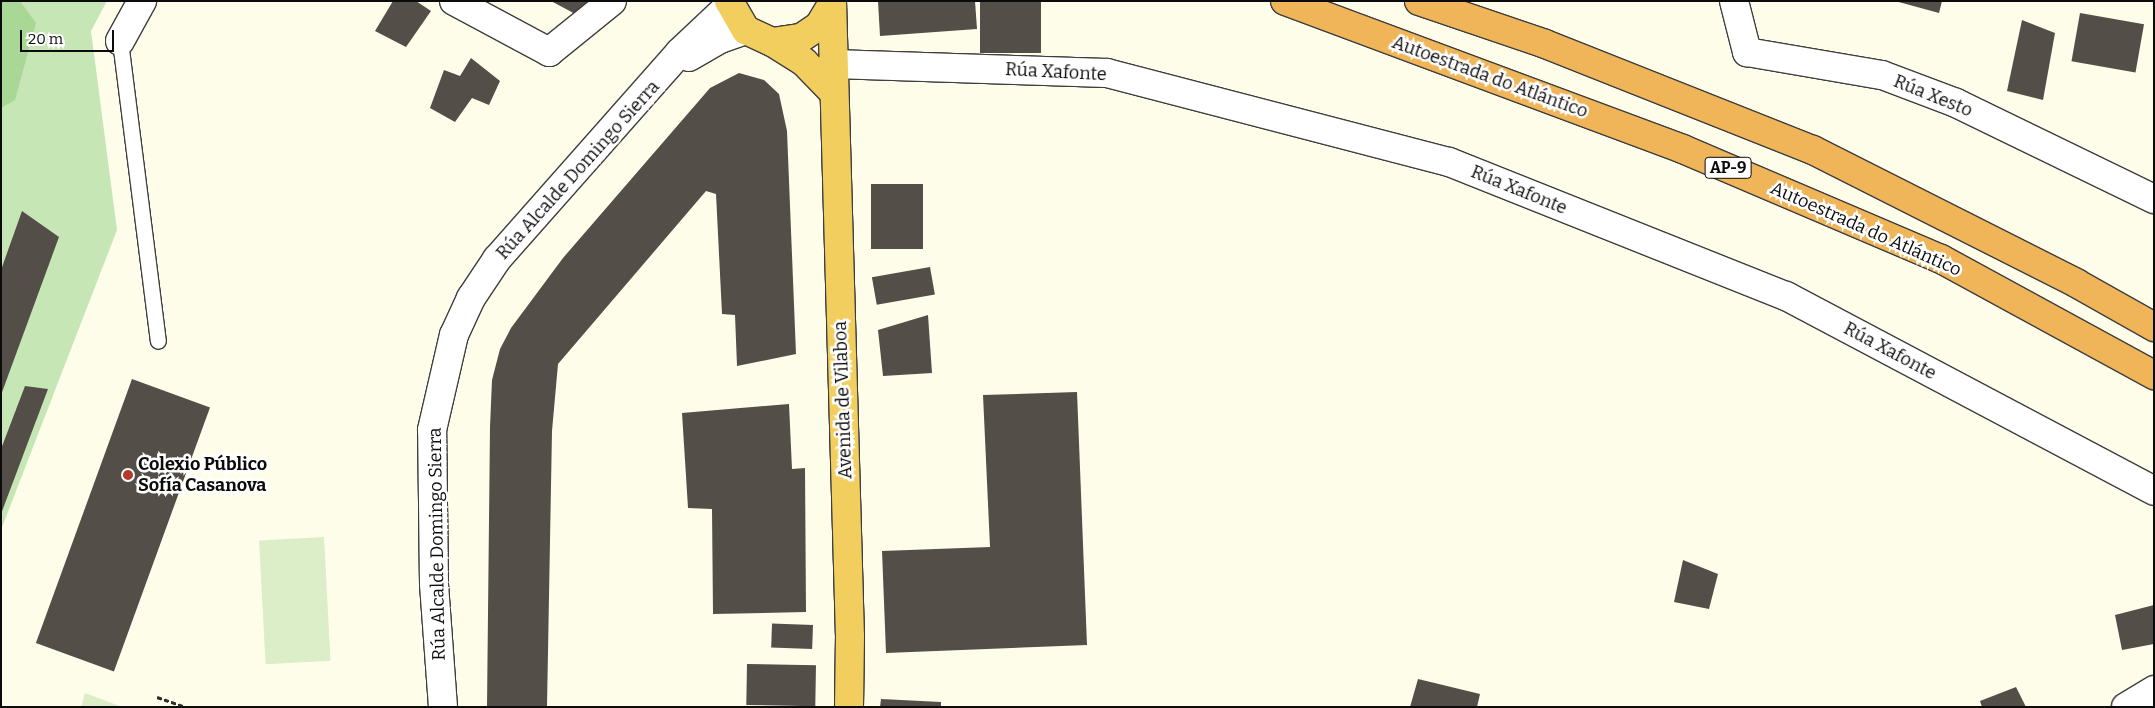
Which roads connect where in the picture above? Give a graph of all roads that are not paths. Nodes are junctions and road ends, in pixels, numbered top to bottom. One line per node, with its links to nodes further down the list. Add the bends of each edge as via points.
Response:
1 (142, 1): 10 (street)
2 (454, 1): 3 (street, via 549,52)
3 (612, 1)
4 (1285, 1): 18 (highway, Autoestrada do Atlántico / AP-9, via 1683,149 1932,256)
5 (1419, 1): 16 (highway, via 1544,44 1813,150 2076,283)
6 (1734, 1): 15 (street, Rúa Xesto, via 1747,52 1882,75 1956,103)
7 (729, 3): 9 (highway); 13 (street, Rúa Alcalde Domingo Sierra, via 679,53)
8 (831, 5): 11 (highway, Avenida de Vilaboa, via 819,26 801,38); 12 (highway, Avenida de Vilaboa)
9 (746, 30): 11 (highway); 13 (street, Rúa Alcalde Domingo Sierra, via 720,39)
10 (120, 41): 17 (lane)
11 (772, 42): 14 (highway, via 804,62)
12 (832, 64): 14 (highway, Avenida de Vilaboa); 19 (street, Rúa Xafonte, via 1107,73 1449,162 1786,296)
13 (666, 71): 21 (street, Rúa Alcalde Domingo Sierra, via 497,258 471,298 454,335 432,430 434,584)
14 (834, 93): 22 (highway, Avenida de Vilaboa, via 850,636)
15 (2154, 199)
16 (2154, 328)
17 (158, 341)
18 (2154, 375)
19 (2154, 491)
20 (2154, 690): 23 (street)
21 (443, 707)
22 (849, 707)
23 (2126, 707)

